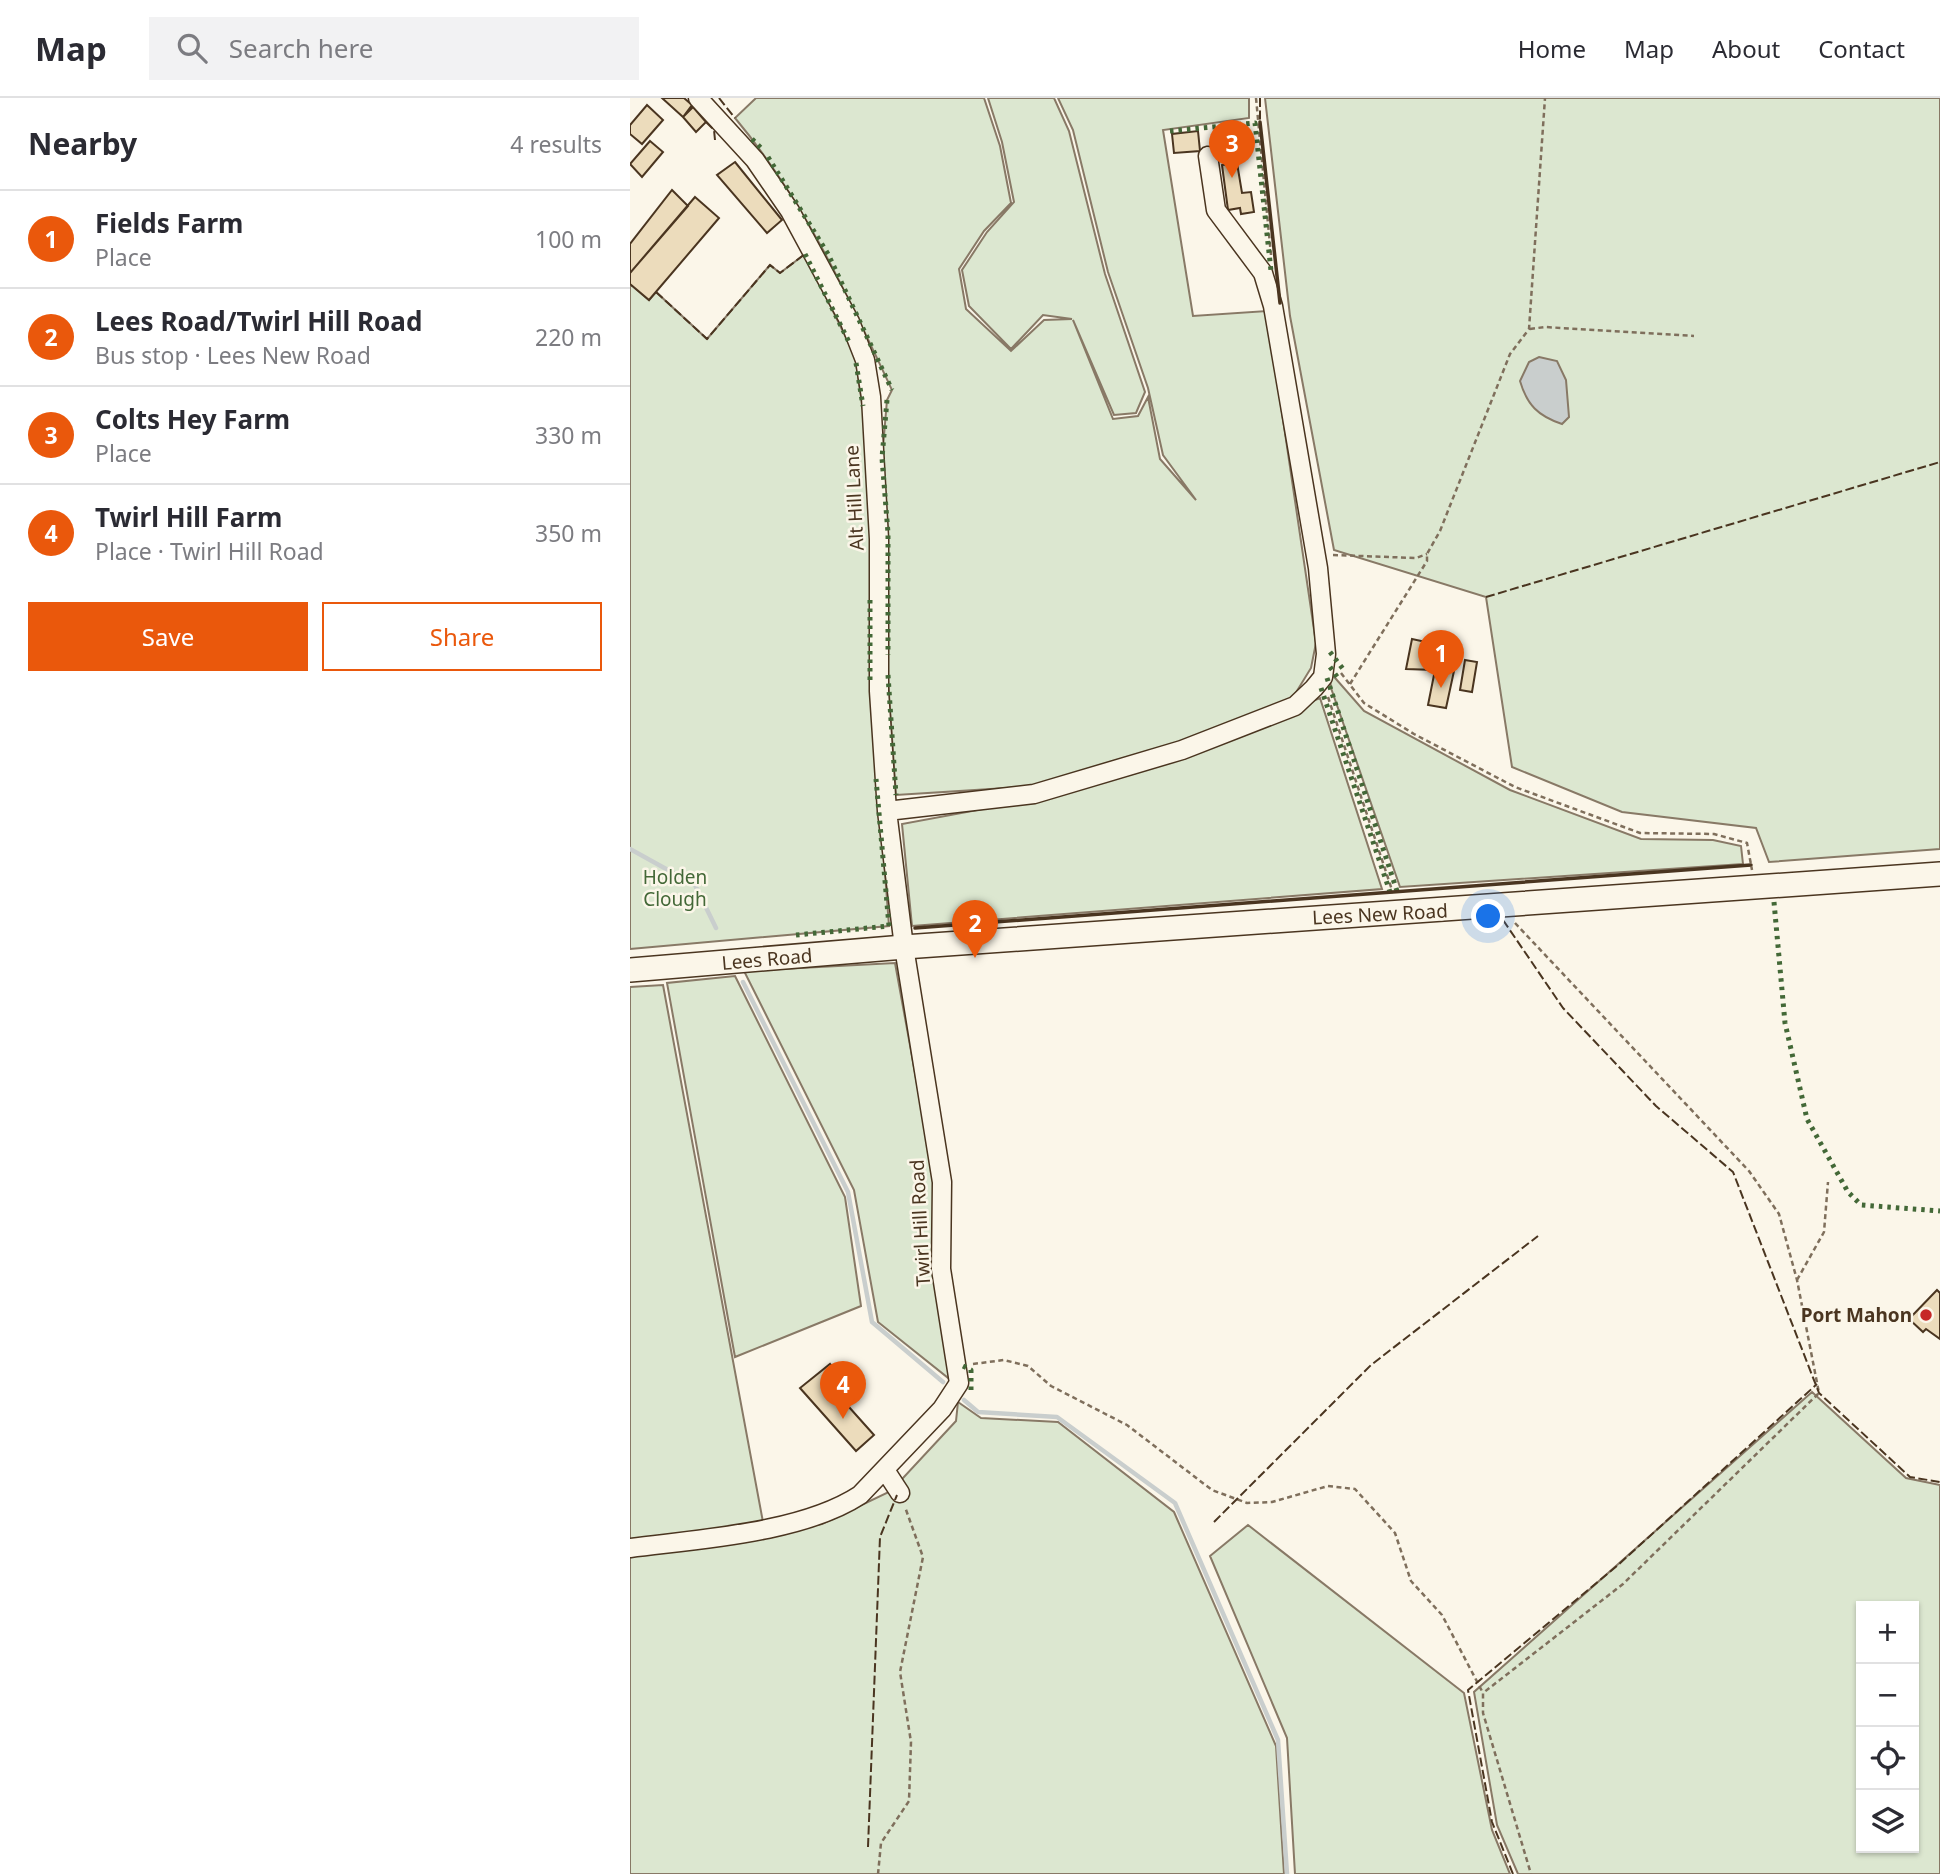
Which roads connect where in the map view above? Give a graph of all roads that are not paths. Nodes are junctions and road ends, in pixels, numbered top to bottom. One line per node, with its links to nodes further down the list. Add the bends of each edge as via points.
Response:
1 (698, 98): 3 (street, Alt Hill Lane, via 755,160 790,211 850,322 865,360 879,539 879,691)
2 (1208, 156): 3 (street, via 1216,210 1263,273 1273,306 1316,556 1326,654 1322,677 1296,706 1182,750 1034,794)
3 (887, 811): 5 (street, Alt Hill Lane)
4 (1940, 874): 5 (main road, Lees New Road)
5 (904, 947): 6 (main road, Lees Road); 7 (street, Twirl Hill Road, via 942,1182 941,1269 958,1383 942,1409)
6 (630, 970)
7 (885, 1470): 8 (street); 9 (street, Twirl Hill Road, via 860,1495 814,1519)
8 (900, 1493)
9 (630, 1548)

